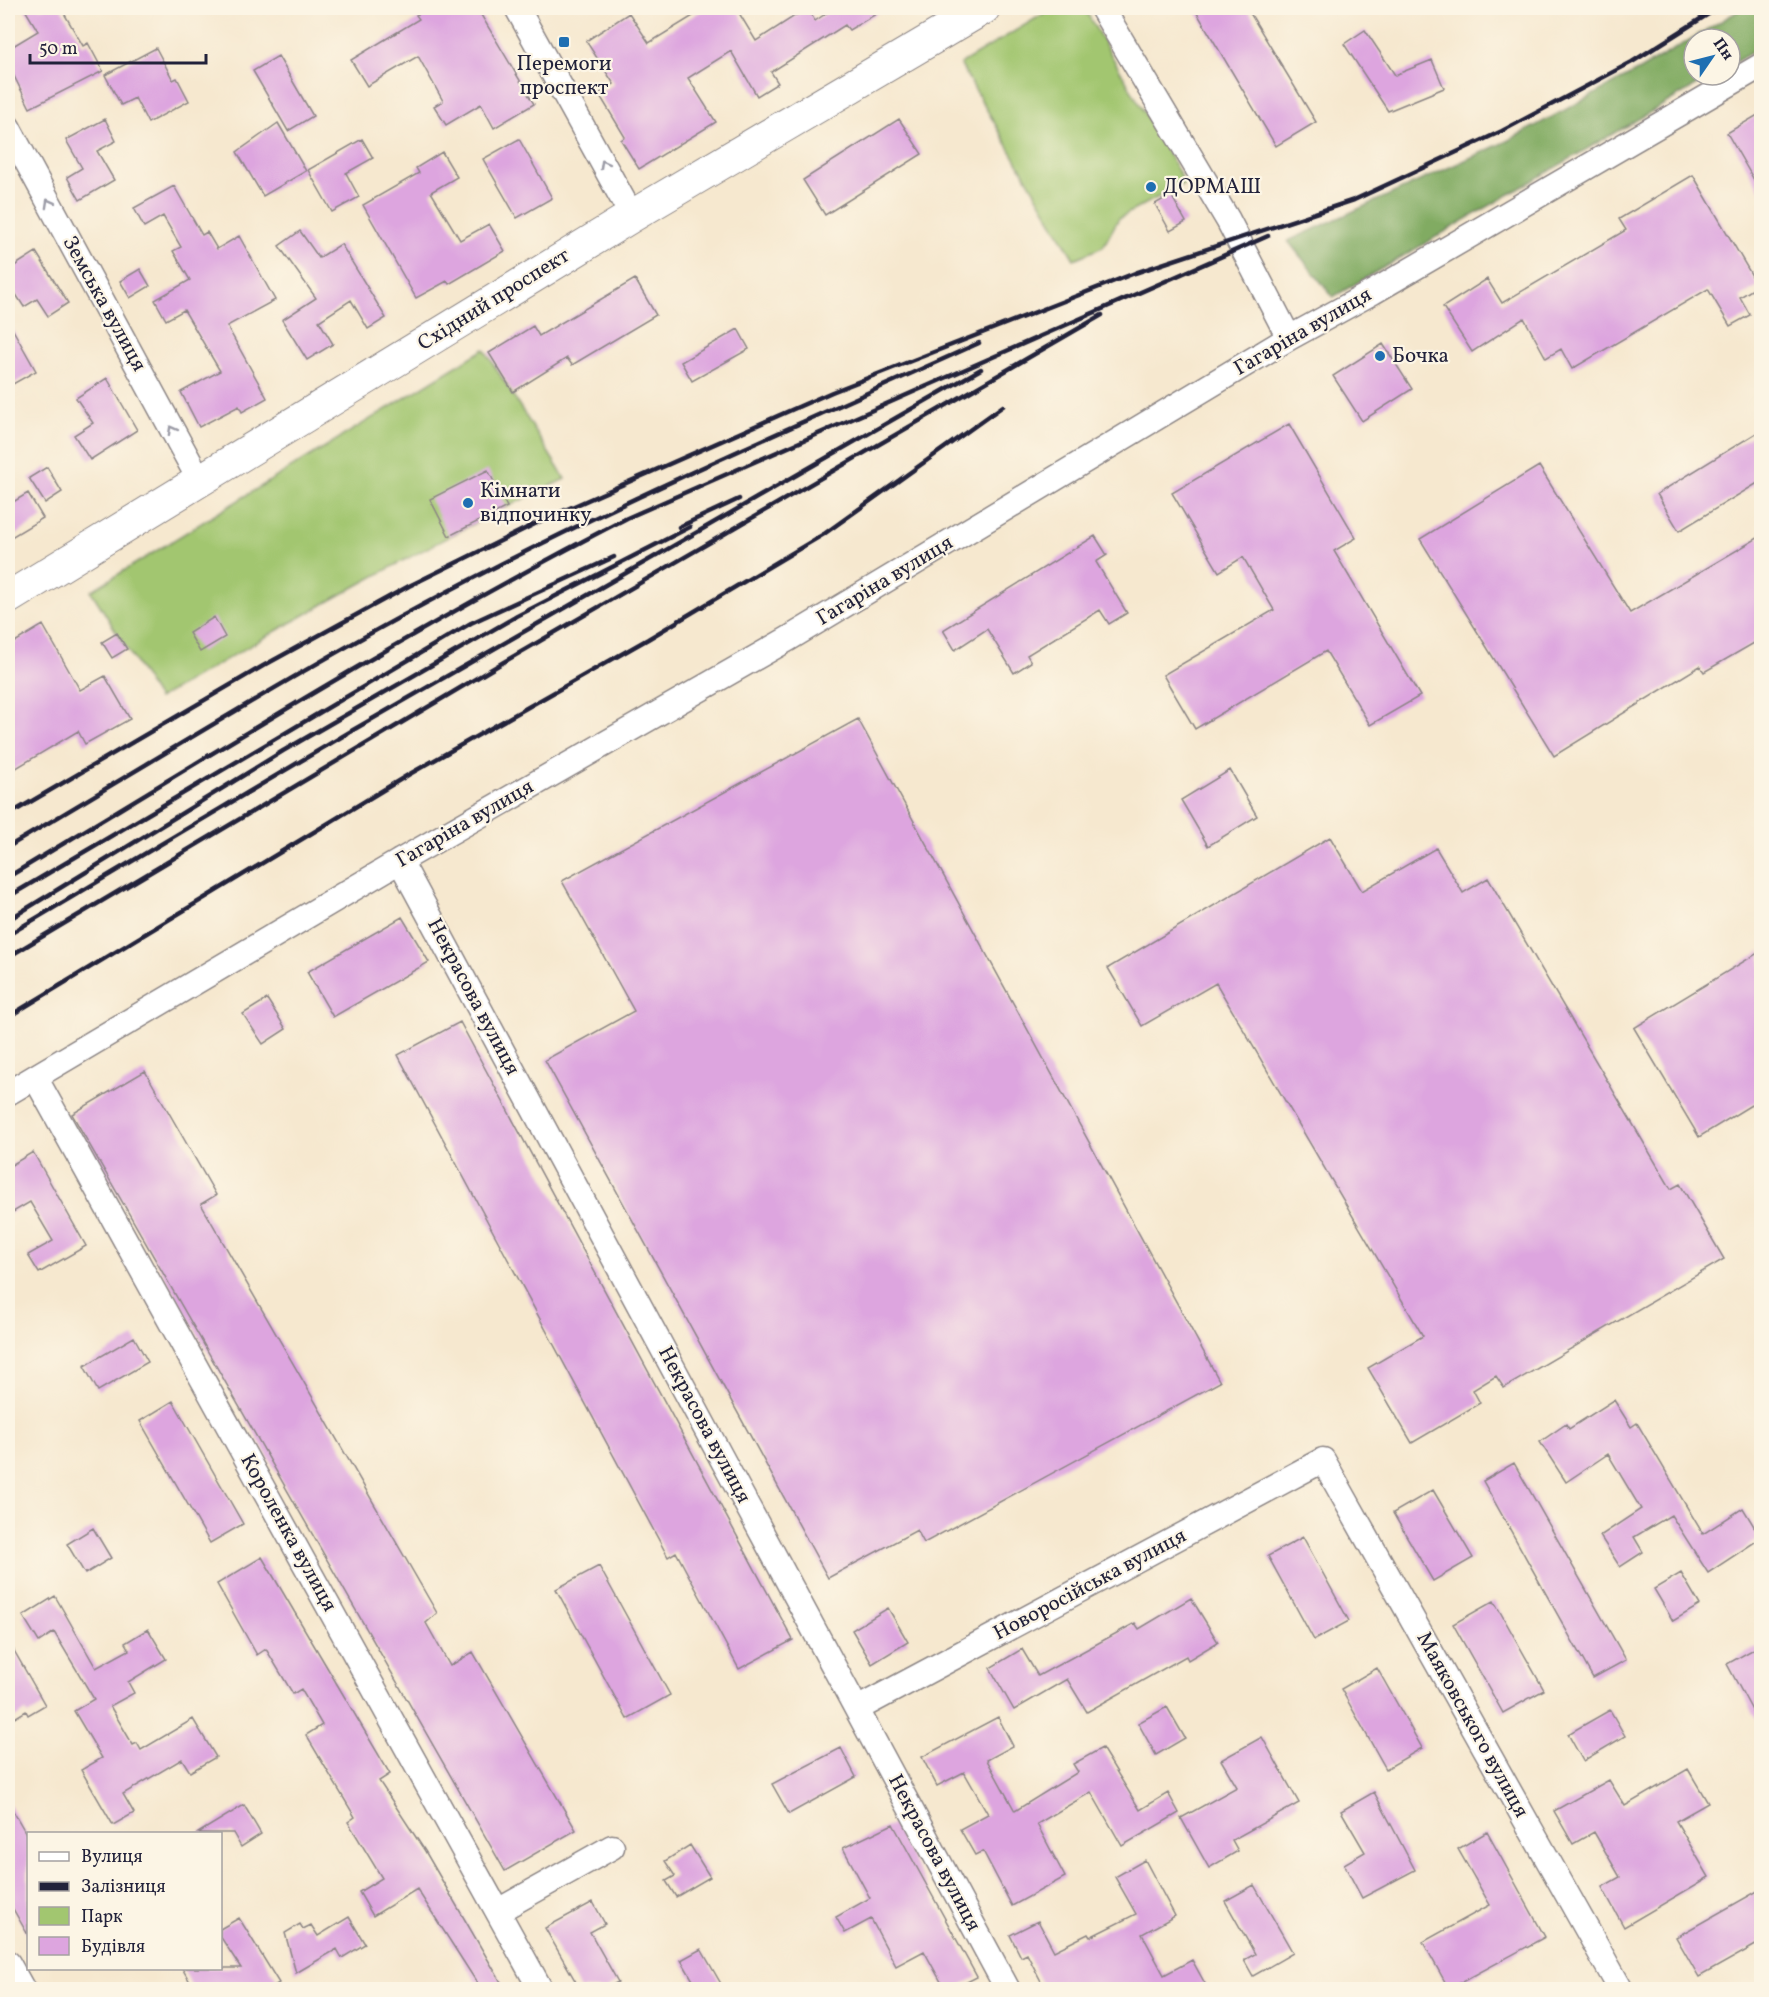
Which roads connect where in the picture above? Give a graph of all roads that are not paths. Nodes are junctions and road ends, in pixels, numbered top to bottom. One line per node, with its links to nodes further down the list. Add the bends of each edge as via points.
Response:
1 (517, 8): 6 (street, one-way to 1)
2 (984, 8): 6 (main road, Східний проспект)
3 (1102, 8): 7 (street, via 1228,220)
4 (1761, 65): 7 (street, Гагаріна вулиця)
5 (8, 127): 8 (street, Земська вулиця, one-way to 5)
6 (632, 216): 8 (main road, Східний проспект)
7 (1289, 338): 10 (street, Гагаріна вулиця, via 788,639)
8 (200, 481): 9 (main road, Східний проспект)
9 (8, 598)
10 (400, 861): 11 (street, Гагаріна вулиця); 14 (street, Некрасова вулиця)
11 (35, 1077): 12 (street, Гагаріна вулиця); 16 (street, Короленка вулиця)
12 (8, 1093)
13 (1323, 1460): 14 (street, Новоросійська вулиця); 21 (street, Маяковського вулиця)
14 (857, 1709): 20 (street, Некрасова вулиця)
15 (612, 1847): 16 (street)
16 (498, 1911): 19 (street, Короленка вулиця)
17 (8, 1963): 18 (street)
18 (23, 1989)
19 (541, 1989)
20 (1008, 1989)
21 (1621, 1989)

